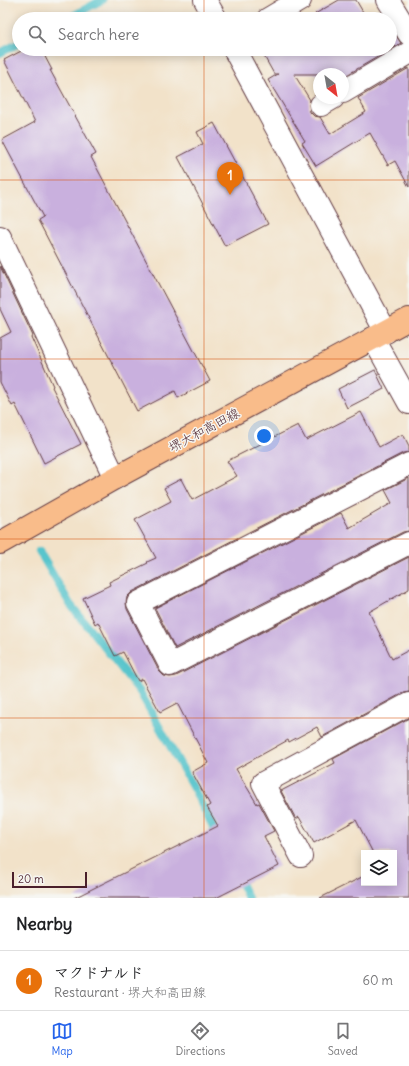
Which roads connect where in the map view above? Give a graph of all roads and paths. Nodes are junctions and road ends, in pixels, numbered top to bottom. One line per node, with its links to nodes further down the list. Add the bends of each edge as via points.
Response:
1 (205, 0): 4 (street)
2 (300, 0): 5 (street)
3 (388, 0): 6 (street)
4 (212, 12)
5 (280, 12)
6 (395, 12)
7 (397, 15): 8 (street)
8 (409, 34)
9 (409, 53): 11 (street)
10 (238, 56): 14 (street)
11 (349, 88)
12 (0, 237): 17 (street)
13 (409, 319): 14 (main road, 堺大和高田線)
14 (380, 335): 15 (street); 17 (main road, 堺大和高田線)
15 (409, 403)
16 (409, 464): 19 (street, via 138,603 170,665)
17 (115, 478): 18 (main road, 堺大和高田線)
18 (0, 543)
19 (409, 544)
20 (409, 704): 21 (street, via 263,783)
21 (301, 856)

